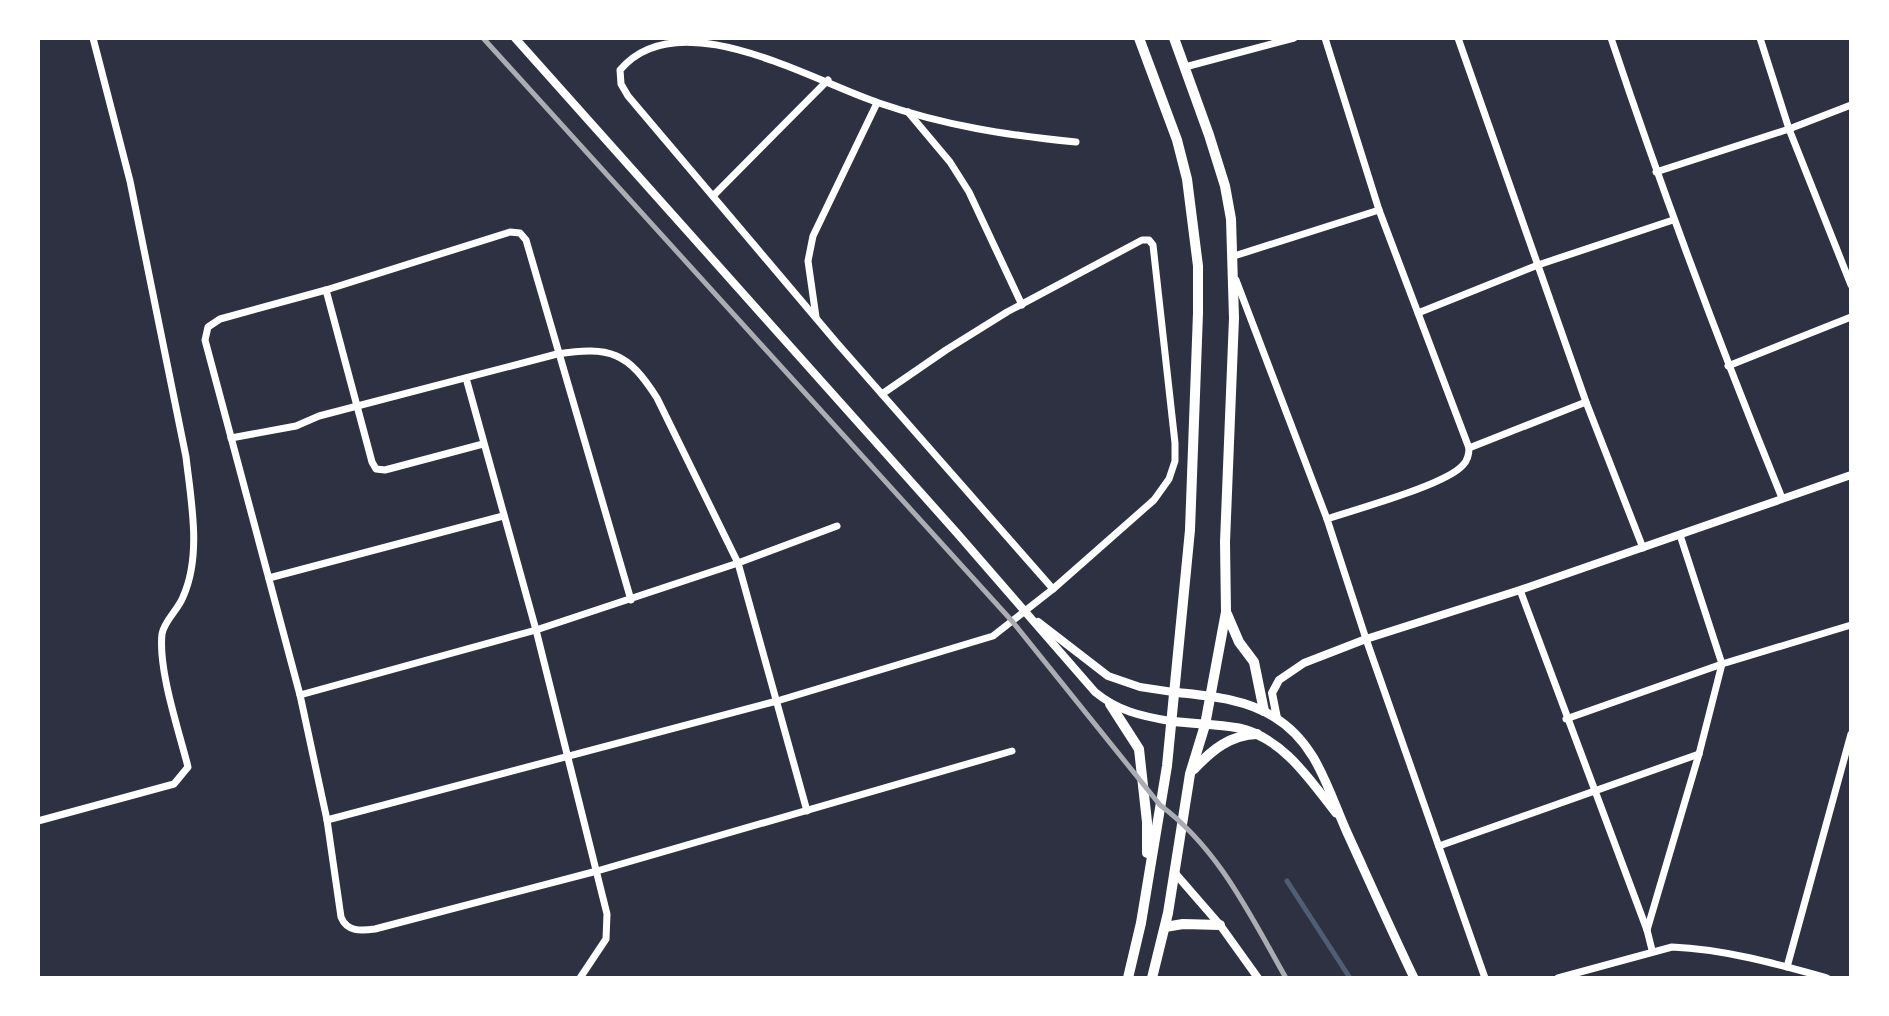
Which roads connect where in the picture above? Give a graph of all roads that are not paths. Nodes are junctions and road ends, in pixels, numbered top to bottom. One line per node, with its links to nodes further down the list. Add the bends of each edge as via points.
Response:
1 (93, 38): 76 (street, via 130,181 186,457 192,563 183,597 162,631 163,660 188,767 174,784)
2 (515, 38): 51 (street)
3 (1139, 38): 56 (main road, via 1177,140 1198,266 1190,530)
4 (1174, 38): 10 (main road)
5 (1294, 38): 10 (street)
6 (1325, 38): 19 (street)
7 (1458, 38): 22 (street)
8 (1611, 38): 17 (street)
9 (1760, 38): 15 (street)
10 (1185, 67): 21 (main road, via 1225,186)
11 (828, 80): 12 (street); 18 (street); 18 (street, via 712,42 659,42 629,58 620,70 628,96)
12 (877, 103): 14 (street); 28 (street, via 813,236 808,261)
13 (1851, 105): 15 (street)
14 (908, 112): 16 (street, via 990,133); 25 (street, via 969,192)
15 (1789, 129): 17 (street); 23 (street)
16 (1076, 142)
17 (1656, 172): 20 (street)
18 (713, 196): 28 (street)
19 (1379, 210): 21 (street); 26 (street)
20 (1673, 220): 22 (street); 30 (street)
21 (1232, 262): 41 (street); 50 (main road)
22 (1538, 265): 26 (street); 33 (street)
23 (1851, 285)
24 (326, 290): 29 (street, via 520,233); 34 (street); 35 (street, via 220,319 208,327 205,340)
25 (1022, 305): 32 (street); 47 (street, via 1142,240 1153,245 1175,461 1154,500)
26 (1418, 313): 37 (street)
27 (1851, 317): 30 (street)
28 (816, 319): 32 (street)
29 (557, 354): 31 (street); 45 (street, via 608,352 643,375); 49 (street)
30 (1728, 366): 39 (street)
31 (466, 378): 34 (street); 36 (street)
32 (882, 394): 47 (street)
33 (1586, 402): 37 (street); 44 (street)
34 (359, 406): 35 (street, via 296,426); 36 (street, via 376,469)
35 (231, 438): 46 (street)
36 (483, 444): 40 (street)
37 (1469, 448): 41 (street, via 1461,468 1427,486)
38 (1851, 475): 39 (street)
39 (1782, 498): 43 (street)
40 (503, 516): 46 (street); 53 (street)
41 (1327, 519): 54 (street)
42 (837, 526): 45 (street)
43 (1680, 535): 44 (street); 55 (street)
44 (1643, 548): 48 (street)
45 (738, 563): 49 (street); 59 (street)
46 (269, 578): 57 (street)
47 (1053, 589): 51 (street)
48 (1520, 590): 54 (street); 63 (street)
49 (631, 600): 53 (street)
50 (1226, 612): 58 (main road); 61 (main road, via 1254,662)
51 (1028, 614): 56 (street, via 1108,676); 59 (street, via 977,642); 60 (street, via 1079,676)
52 (1851, 625): 55 (street)
53 (536, 630): 57 (street); 69 (street)
54 (1366, 639): 62 (street, via 1304,663 1279,680 1272,693); 77 (street)
55 (1722, 664): 63 (street); 70 (street)
56 (1173, 692): 58 (main road); 64 (main road)
57 (300, 695): 75 (street)
58 (1211, 697): 61 (main road); 65 (main road)
59 (777, 701): 69 (street); 73 (street)
60 (1110, 704): 64 (street); 80 (main road, via 1139,749 1147,822)
61 (1264, 711): 62 (main road)
62 (1277, 718): 74 (main road, via 1321,768)
63 (1566, 719): 72 (street)
64 (1170, 721): 65 (main road); 80 (main road)
65 (1205, 725): 66 (main road); 71 (main road)
66 (1257, 734): 71 (main road, via 1223,743); 74 (main road, via 1292,760)
67 (1851, 734): 85 (street)
68 (1012, 751): 73 (street)
69 (569, 754): 75 (street); 78 (street)
70 (1699, 754): 72 (street); 83 (street)
71 (1190, 774): 79 (main road)
72 (1593, 790): 77 (street); 83 (street)
73 (807, 811): 78 (street)
74 (1340, 819): 90 (main road)
75 (327, 820): 78 (street, via 341,917 351,929 375,929)
76 (38, 821)
77 (1439, 846): 91 (street)
78 (597, 871): 86 (street, via 608,926 600,951)
79 (1174, 872): 81 (street); 82 (main road)
80 (1146, 884): 87 (main road)
81 (1220, 925): 82 (main road); 89 (street)
82 (1165, 927): 88 (main road)
83 (1647, 930): 84 (street)
84 (1652, 950): 85 (street, via 1692,948); 92 (street)
85 (1787, 967): 93 (street)
86 (580, 978)
87 (1128, 978)
88 (1152, 978)
89 (1258, 978)
90 (1414, 978)
91 (1485, 978)
92 (1558, 978)
93 (1827, 978)

